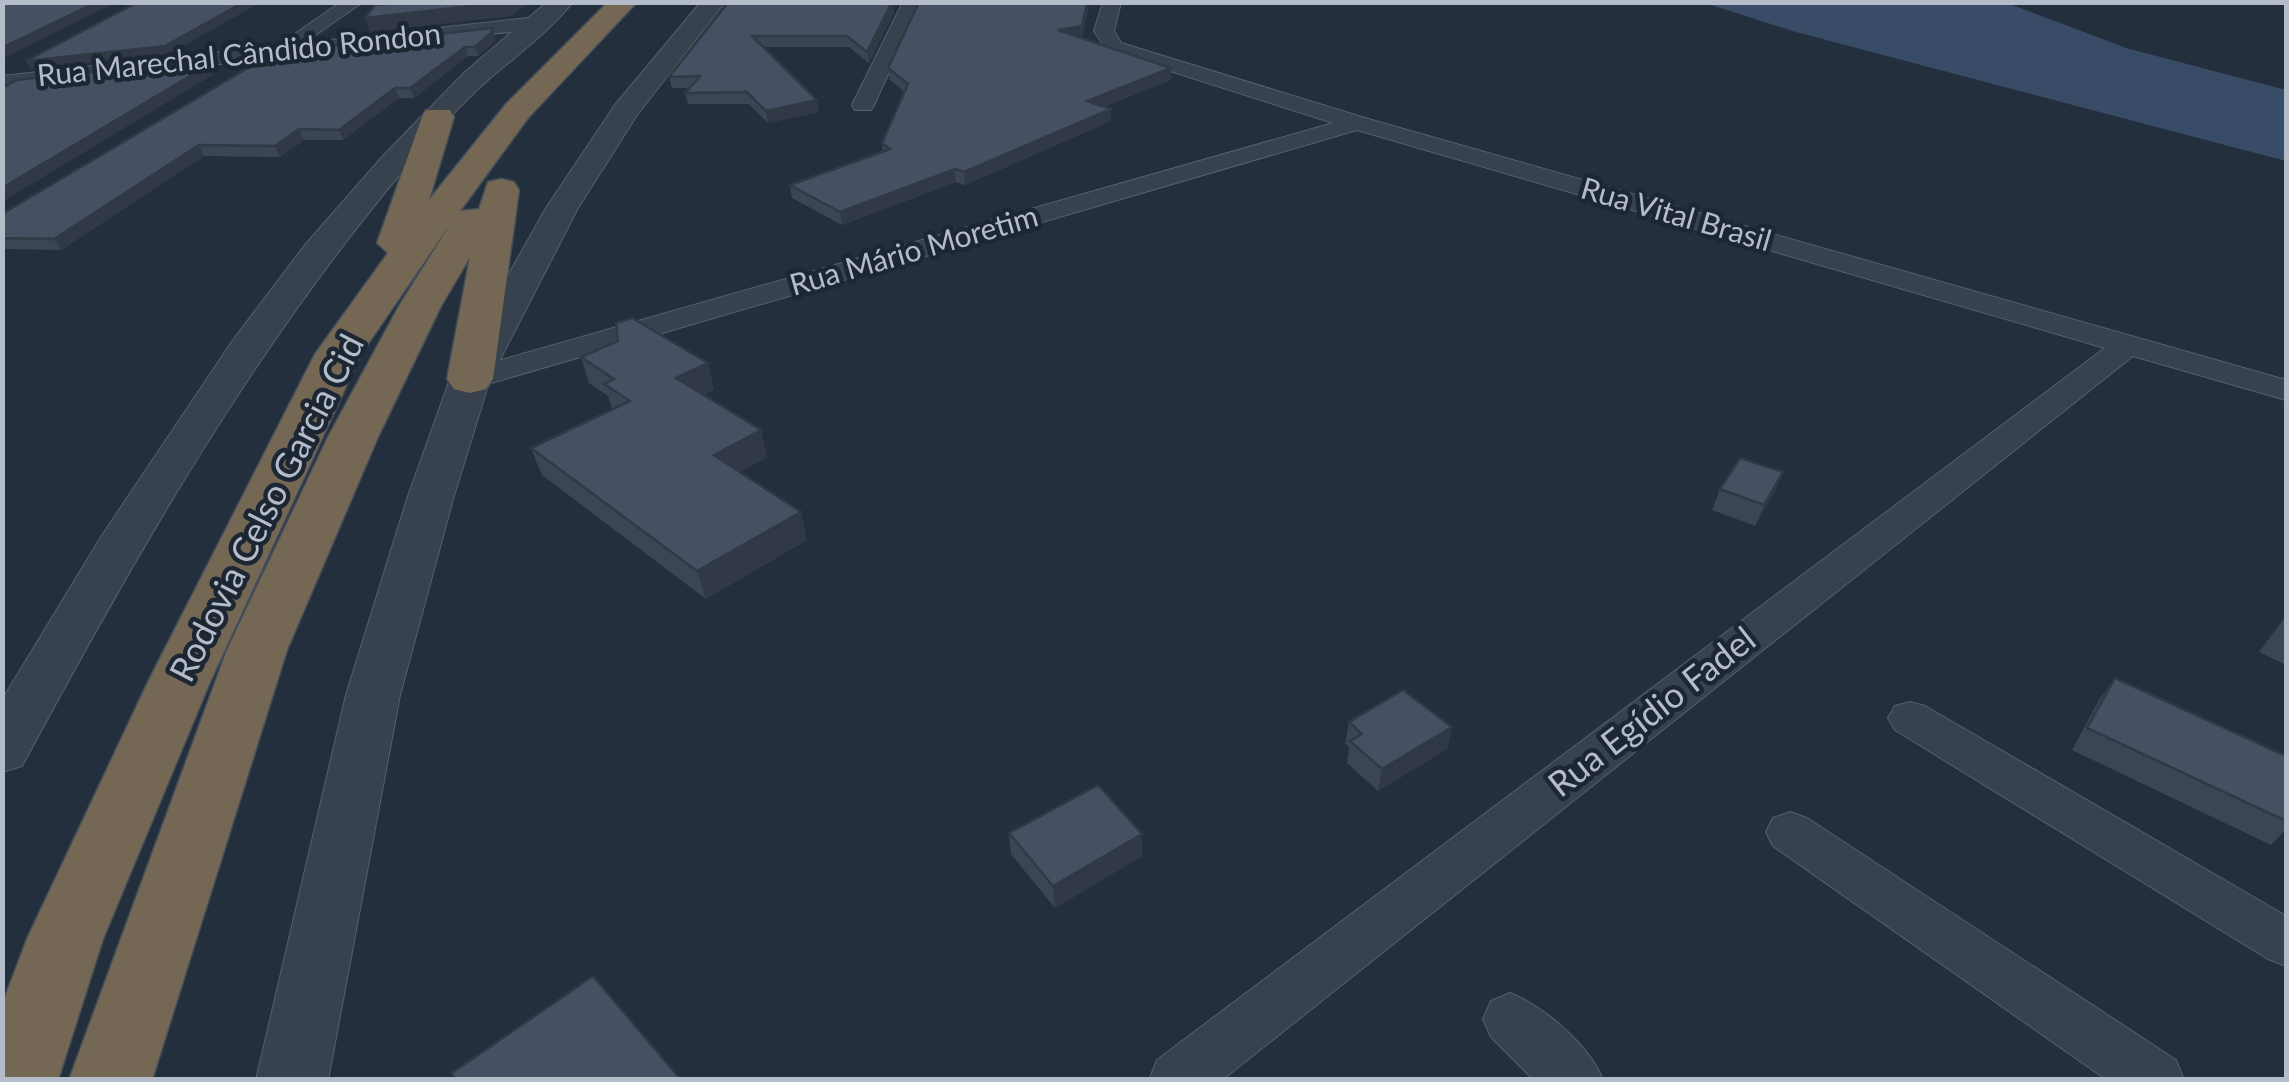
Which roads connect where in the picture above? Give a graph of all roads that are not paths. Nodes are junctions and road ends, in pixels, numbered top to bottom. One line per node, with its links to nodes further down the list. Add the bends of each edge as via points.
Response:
1 (354, 2): 8 (street)
2 (624, 2): 17 (highway, Rodovia Celso Garcia Cid, via 517,111)
3 (652, 2): 16 (highway, Rodovia Celso Garcia Cid, via 556,102)
4 (714, 2): 19 (street, via 625,111 562,208)
5 (912, 2): 13 (street)
6 (1112, 2): 15 (street, Rua Vital Brasil, via 1104,31 1114,47)
7 (549, 13): 8 (street, Rua Marechal Cândido Rondon); 14 (street)
8 (280, 50): 11 (street); 12 (street, Rua Marechal Cândido Rondon)
9 (38, 54): 10 (street)
10 (2, 71)
11 (231, 80)
12 (2, 82)
13 (863, 106)
14 (438, 117): 17 (highway); 22 (street, via 268,316)
15 (1357, 124): 18 (street, Rua Vital Brasil); 19 (street, Rua Mário Moretim)
16 (504, 174): 19 (highway); 24 (highway, Rodovia Celso Garcia Cid, via 420,306 353,437 257,650)
17 (382, 288): 27 (highway, Rodovia Celso Garcia Cid, via 338,354 179,682 66,939)
18 (2128, 345): 20 (street, Rua Vital Brasil); 31 (street, Rua Egídio Fadel)
19 (470, 380): 30 (street, via 373,695)
20 (2286, 390)
21 (1910, 718): 25 (street)
22 (9, 728)
23 (1790, 832): 33 (street)
24 (168, 908): 28 (highway, Rodovia Celso Garcia Cid); 29 (highway)
25 (2286, 943)
26 (1510, 1019): 32 (street)
27 (16, 1080)
28 (110, 1080)
29 (151, 1080)
30 (292, 1080)
31 (1177, 1080)
32 (1575, 1080)
33 (2156, 1080)

